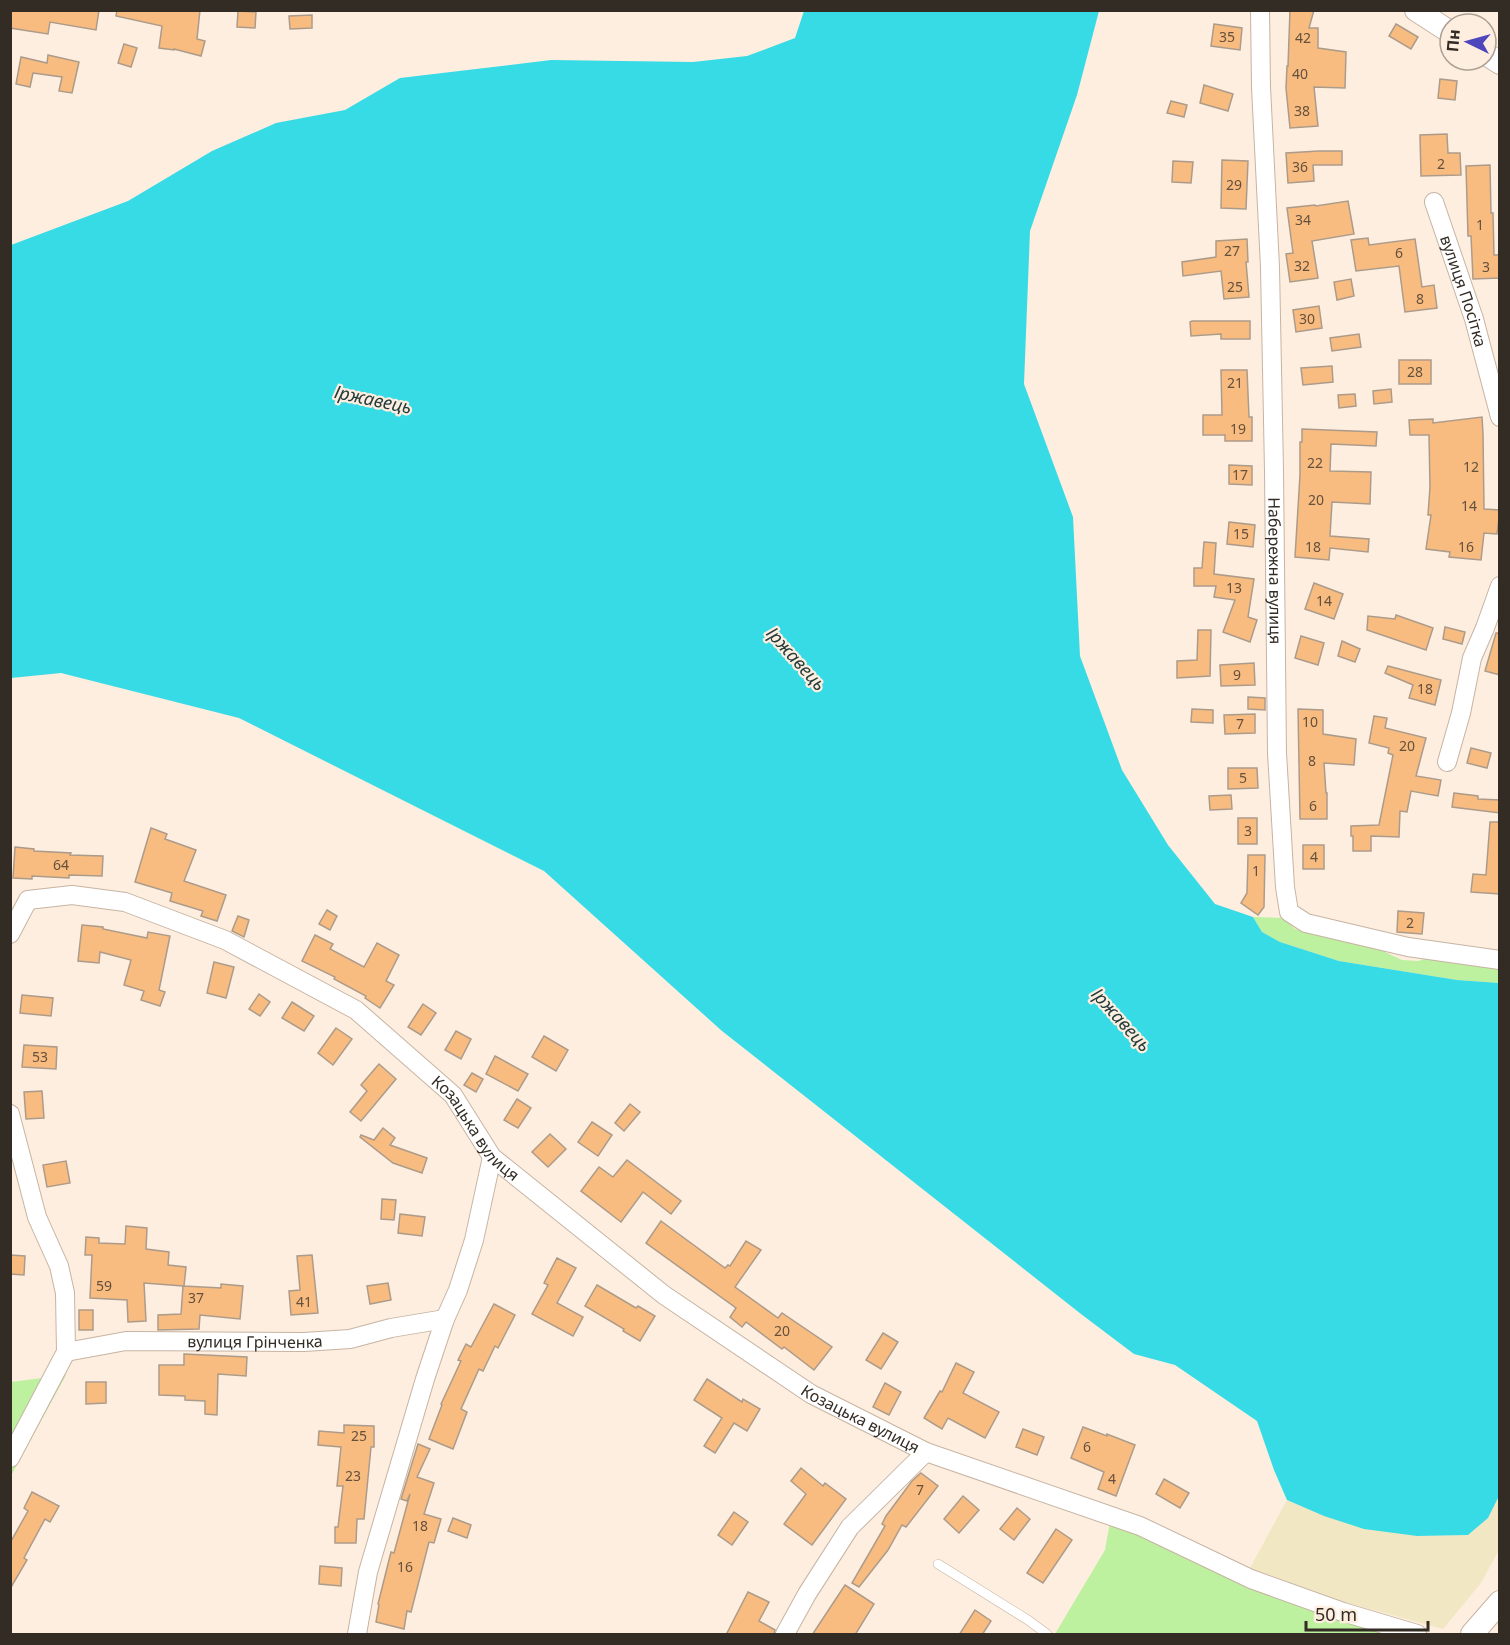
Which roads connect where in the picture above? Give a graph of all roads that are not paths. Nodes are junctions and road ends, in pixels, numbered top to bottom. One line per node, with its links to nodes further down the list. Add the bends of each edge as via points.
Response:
1 (1260, 10): 9 (street, Набережна вулиця, via 1270,303 1277,753 1289,912 1306,923 1408,947)
2 (1416, 10): 3 (street)
3 (1438, 24)
4 (1434, 202): 5 (street, вулиця Посітка, via 1474,320)
5 (1500, 417)
6 (1500, 586): 7 (street, via 1472,658)
7 (1447, 762)
8 (10, 934): 11 (street, Козацька вулиця, via 28,900 72,896 125,902 225,940 356,1010 453,1095)
9 (1500, 960)
10 (10, 1114): 13 (street, via 37,1217 59,1266 65,1293)
11 (492, 1157): 12 (street, via 474,1240); 14 (street, Козацька вулиця, via 664,1295 811,1394)
12 (445, 1319): 13 (street, вулиця Грінченка, via 350,1339 126,1341); 18 (street, via 368,1572)
13 (66, 1352): 15 (street)
14 (926, 1452): 19 (street, Козацька вулиця, via 850,1527); 21 (street, Козацька вулиця, via 1140,1526 1251,1579)
15 (10, 1458)
16 (938, 1564): 20 (lane)
17 (1500, 1602): 22 (street)
18 (357, 1635)
19 (785, 1635)
20 (1047, 1635)
21 (1417, 1635)
22 (1472, 1635)

